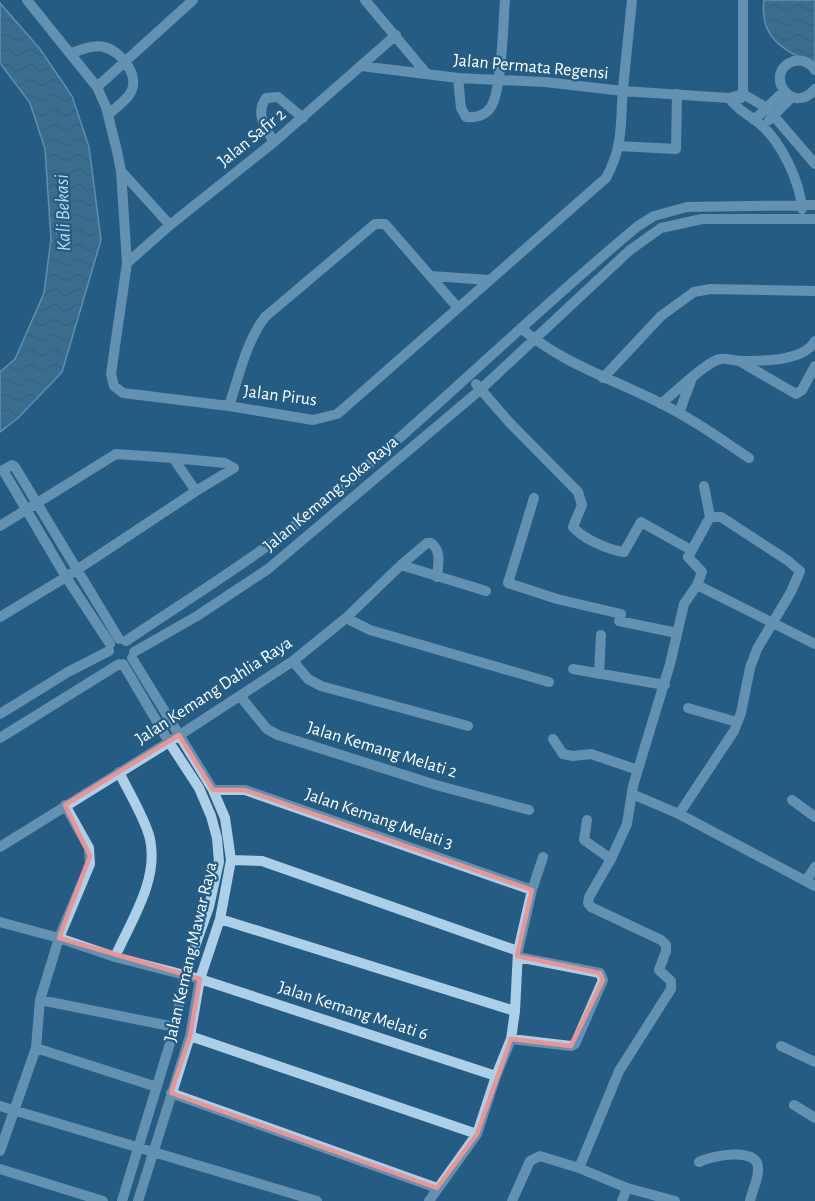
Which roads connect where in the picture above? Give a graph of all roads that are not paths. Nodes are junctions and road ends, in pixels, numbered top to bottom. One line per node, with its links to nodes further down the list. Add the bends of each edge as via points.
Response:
1 (27, 0): 8 (street, Jalan Pirus)
2 (193, 0): 9 (street)
3 (365, 0): 7 (street, Jalan Permata Regensi)
4 (505, 0): 14 (street)
5 (632, 0): 17 (street, Jalan Pirus)
6 (743, 0): 19 (street)
7 (396, 35): 10 (street, Jalan Safir 2); 12 (street, Jalan Permata Regensi)
8 (71, 53): 9 (street, via 101,46); 15 (street, Jalan Pirus)
9 (125, 61): 15 (street); 24 (street, via 134,83 130,94)
10 (361, 66): 12 (street); 25 (street, Jalan Safir 2)
11 (814, 66): 20 (street, via 798,61 787,64 780,80)
12 (426, 73): 13 (street, Jalan Permata Regensi)
13 (458, 78): 14 (street, Jalan Permata Regensi); 14 (street, via 461,108 466,117 475,118 492,106)
14 (498, 80): 17 (street, Jalan Permata Regensi)
15 (97, 87): 24 (street, Jalan Pirus)
16 (815, 89): 20 (street, via 805,97)
17 (623, 91): 18 (street, Jalan Permata Regensi); 28 (street, Jalan Pirus)
18 (677, 94): 21 (street, Jalan Permata Regensi); 28 (street, via 676,149)
19 (743, 94): 21 (street, Jalan Permata Regensi); 22 (street); 23 (street)
20 (788, 94): 23 (street)
21 (729, 98): 22 (street)
22 (736, 108): 26 (street)
23 (770, 112): 26 (street); 29 (street)
24 (108, 115): 30 (street, Jalan Pirus)
25 (303, 118): 27 (street, Jalan Safir 2); 27 (street, via 278,97 266,98 261,117)
26 (758, 123): 32 (street, via 796,178)
27 (274, 142): 37 (street, Jalan Safir 2)
28 (619, 146): 40 (street, Jalan Pirus, via 606,178)
29 (815, 164)
30 (121, 171): 37 (street); 38 (street, Jalan Pirus)
31 (743, 205): 32 (street, Jalan Kemang Soka Raya); 34 (street); 43 (street, Jalan Kemang Soka Raya, via 687,207 654,216 607,251)
32 (802, 205): 33 (street, Jalan Kemang Soka Raya); 35 (street)
33 (815, 205)
34 (742, 219): 35 (street, Jalan Kemang Soka Raya); 44 (street, Jalan Kemang Soka Raya, via 702,219 661,228 630,250)
35 (803, 219): 36 (street, Jalan Kemang Soka Raya)
36 (815, 219)
37 (170, 225): 38 (street, Jalan Safir 2)
38 (127, 263): 55 (street, Jalan Pirus, via 111,374 114,386 123,393)
39 (430, 276): 40 (street); 42 (street); 55 (street, via 385,224 375,224 265,316 248,348)
40 (490, 280): 42 (street, Jalan Pirus)
41 (815, 291): 51 (street, via 694,292 662,316)
42 (458, 308): 55 (street, Jalan Pirus, via 338,414 313,420)
43 (520, 328): 44 (street); 50 (street, Jalan Kemang Soka Raya)
44 (534, 340): 51 (street); 53 (street, Jalan Kemang Soka Raya)
45 (815, 341): 46 (street)
46 (805, 353): 47 (street); 48 (street)
47 (815, 360)
48 (741, 362): 49 (street, via 796,394); 52 (street, via 719,360)
49 (815, 366)
50 (470, 377): 53 (street); 78 (street, Jalan Kemang Soka Raya, via 316,508 254,555)
51 (603, 378): 54 (street)
52 (692, 378): 54 (street); 56 (street)
53 (480, 390): 66 (street, via 578,492 582,505 573,527 577,531 624,552 641,522); 80 (street, Jalan Kemang Soka Raya, via 268,569)
54 (661, 404): 56 (street)
55 (230, 406)
56 (679, 413): 58 (street)
57 (173, 458): 60 (street); 60 (street, via 225,463 234,468); 62 (street, via 116,454)
58 (749, 458)
59 (704, 486): 64 (street)
60 (196, 491): 68 (street)
61 (534, 498): 76 (street, via 508,583 621,614 619,621)
62 (38, 503): 63 (street); 63 (street, via 12,465 3,472); 68 (street)
63 (26, 510): 65 (street); 69 (street)
64 (710, 517): 66 (street); 75 (street, via 721,517 799,568 791,592)
65 (0, 526)
66 (691, 550): 71 (street, via 688,557 702,572)
67 (401, 565): 70 (street); 70 (street, Jalan Kemang Dahlia Raya, via 423,545 431,543 439,553); 74 (street, Jalan Kemang Dahlia Raya)
68 (77, 570): 69 (street); 78 (street)
69 (66, 577): 73 (street); 78 (street)
70 (437, 577): 72 (street)
71 (697, 585): 75 (street); 76 (street, via 684,604)
72 (486, 591)
73 (0, 617)
74 (346, 618): 81 (street, Jalan Kemang Dahlia Raya); 84 (street, via 370,630)
75 (771, 624): 79 (street); 89 (street, via 757,649)
76 (677, 633): 85 (street)
77 (601, 635): 83 (street)
78 (116, 644): 80 (street, via 132,645); 80 (street, via 110,657); 88 (street, Jalan Kemang Soka Raya)
79 (815, 644)
80 (127, 659): 91 (street, Jalan Kemang Mawar Raya); 92 (street, Jalan Kemang Soka Raya); 94 (street, Jalan Kemang Mawar Raya)
81 (293, 661): 86 (street, Jalan Kemang Dahlia Raya); 90 (street, via 308,679 321,686)
82 (573, 669): 83 (street)
83 (599, 674): 85 (street)
84 (549, 682)
85 (664, 686): 95 (street)
86 (240, 696): 91 (street, Jalan Kemang Dahlia Raya); 101 (street, Jalan Kemang Melati 2, via 267,729 278,735)
87 (688, 708): 89 (street)
88 (0, 714)
89 (737, 722): 102 (street)
90 (468, 726)
91 (179, 735): 94 (street, Jalan Kemang Dahlia Raya); 97 (street, Jalan Kemang Mawar Raya)
92 (0, 738)
93 (553, 739): 95 (street, via 563,754 591,754)
94 (169, 742): 96 (street, Jalan Kemang Dahlia Raya); 117 (street, Jalan Kemang Mawar Raya, via 199,788 211,816 219,862 209,907)
95 (638, 770): 98 (street)
96 (119, 772): 100 (street, Jalan Kemang Dahlia Raya); 116 (street, via 149,837 151,867 146,890)
97 (213, 790): 108 (street, Jalan Kemang Mawar Raya, via 225,818); 111 (street, Jalan Kemang Melati 3, via 245,790)
98 (632, 794): 102 (street); 107 (street, via 627,824)
99 (792, 800): 103 (street)
100 (65, 805): 105 (street, Jalan Kemang Dahlia Raya); 114 (street, via 89,848 90,864)
101 (529, 810)
102 (679, 814): 110 (street)
103 (815, 818)
104 (587, 820): 107 (street, via 584,840)
105 (0, 847)
106 (543, 857): 111 (street)
107 (610, 859): 139 (street, via 588,903 662,940 666,951 659,970 672,983 619,1071)
108 (231, 860): 112 (street, Jalan Kemang Mawar Raya); 115 (street, via 262,861)
109 (815, 867): 110 (street)
110 (811, 884)
111 (532, 890): 115 (street)
112 (220, 919): 118 (street, Jalan Kemang Mawar Raya); 120 (street)
113 (0, 922): 114 (street, Jalan Kemang Melati 6)
114 (59, 938): 116 (street, Jalan Kemang Melati 6); 119 (street)
115 (518, 954): 120 (street); 123 (street, via 600,973 603,980 574,1044)
116 (115, 957): 117 (street, Jalan Kemang Melati 6)
117 (185, 974): 118 (street, Jalan Kemang Melati 6); 121 (street, Jalan Kemang Mawar Raya)
118 (200, 979): 122 (street, Jalan Kemang Mawar Raya); 127 (street, Jalan Kemang Melati 6)
119 (40, 999): 121 (street); 125 (street)
120 (515, 1011): 123 (street)
121 (175, 1027): 128 (street, Jalan Kemang Mawar Raya)
122 (190, 1036): 129 (street, Jalan Kemang Mawar Raya); 134 (street)
123 (511, 1039): 127 (street)
124 (781, 1046): 126 (street)
125 (36, 1048): 128 (street); 132 (street)
126 (815, 1062)
127 (496, 1076): 134 (street)
128 (157, 1087): 135 (street, Jalan Kemang Mawar Raya)
129 (171, 1093): 137 (street, Jalan Kemang Mawar Raya); 141 (street)
130 (794, 1105): 133 (street)
131 (0, 1106): 132 (street)
132 (14, 1110): 135 (street); 136 (street)
133 (815, 1118)
134 (477, 1134): 141 (street)
135 (139, 1147): 137 (street); 145 (street, Jalan Kemang Mawar Raya)
136 (0, 1151)
137 (153, 1152): 146 (street, Jalan Kemang Mawar Raya); 147 (street)
138 (699, 1162): 152 (street, via 709,1156 752,1158 759,1169)
139 (579, 1168): 142 (street); 149 (street, via 545,1157 533,1158)
140 (0, 1169): 144 (street)
141 (437, 1188): 148 (street)
142 (627, 1188): 143 (street); 150 (street)
143 (661, 1200): 151 (street)
144 (103, 1201)
145 (122, 1201)
146 (138, 1201)
147 (317, 1201)
148 (429, 1201)
149 (512, 1201)
150 (622, 1201)
151 (675, 1201)
152 (750, 1201)

